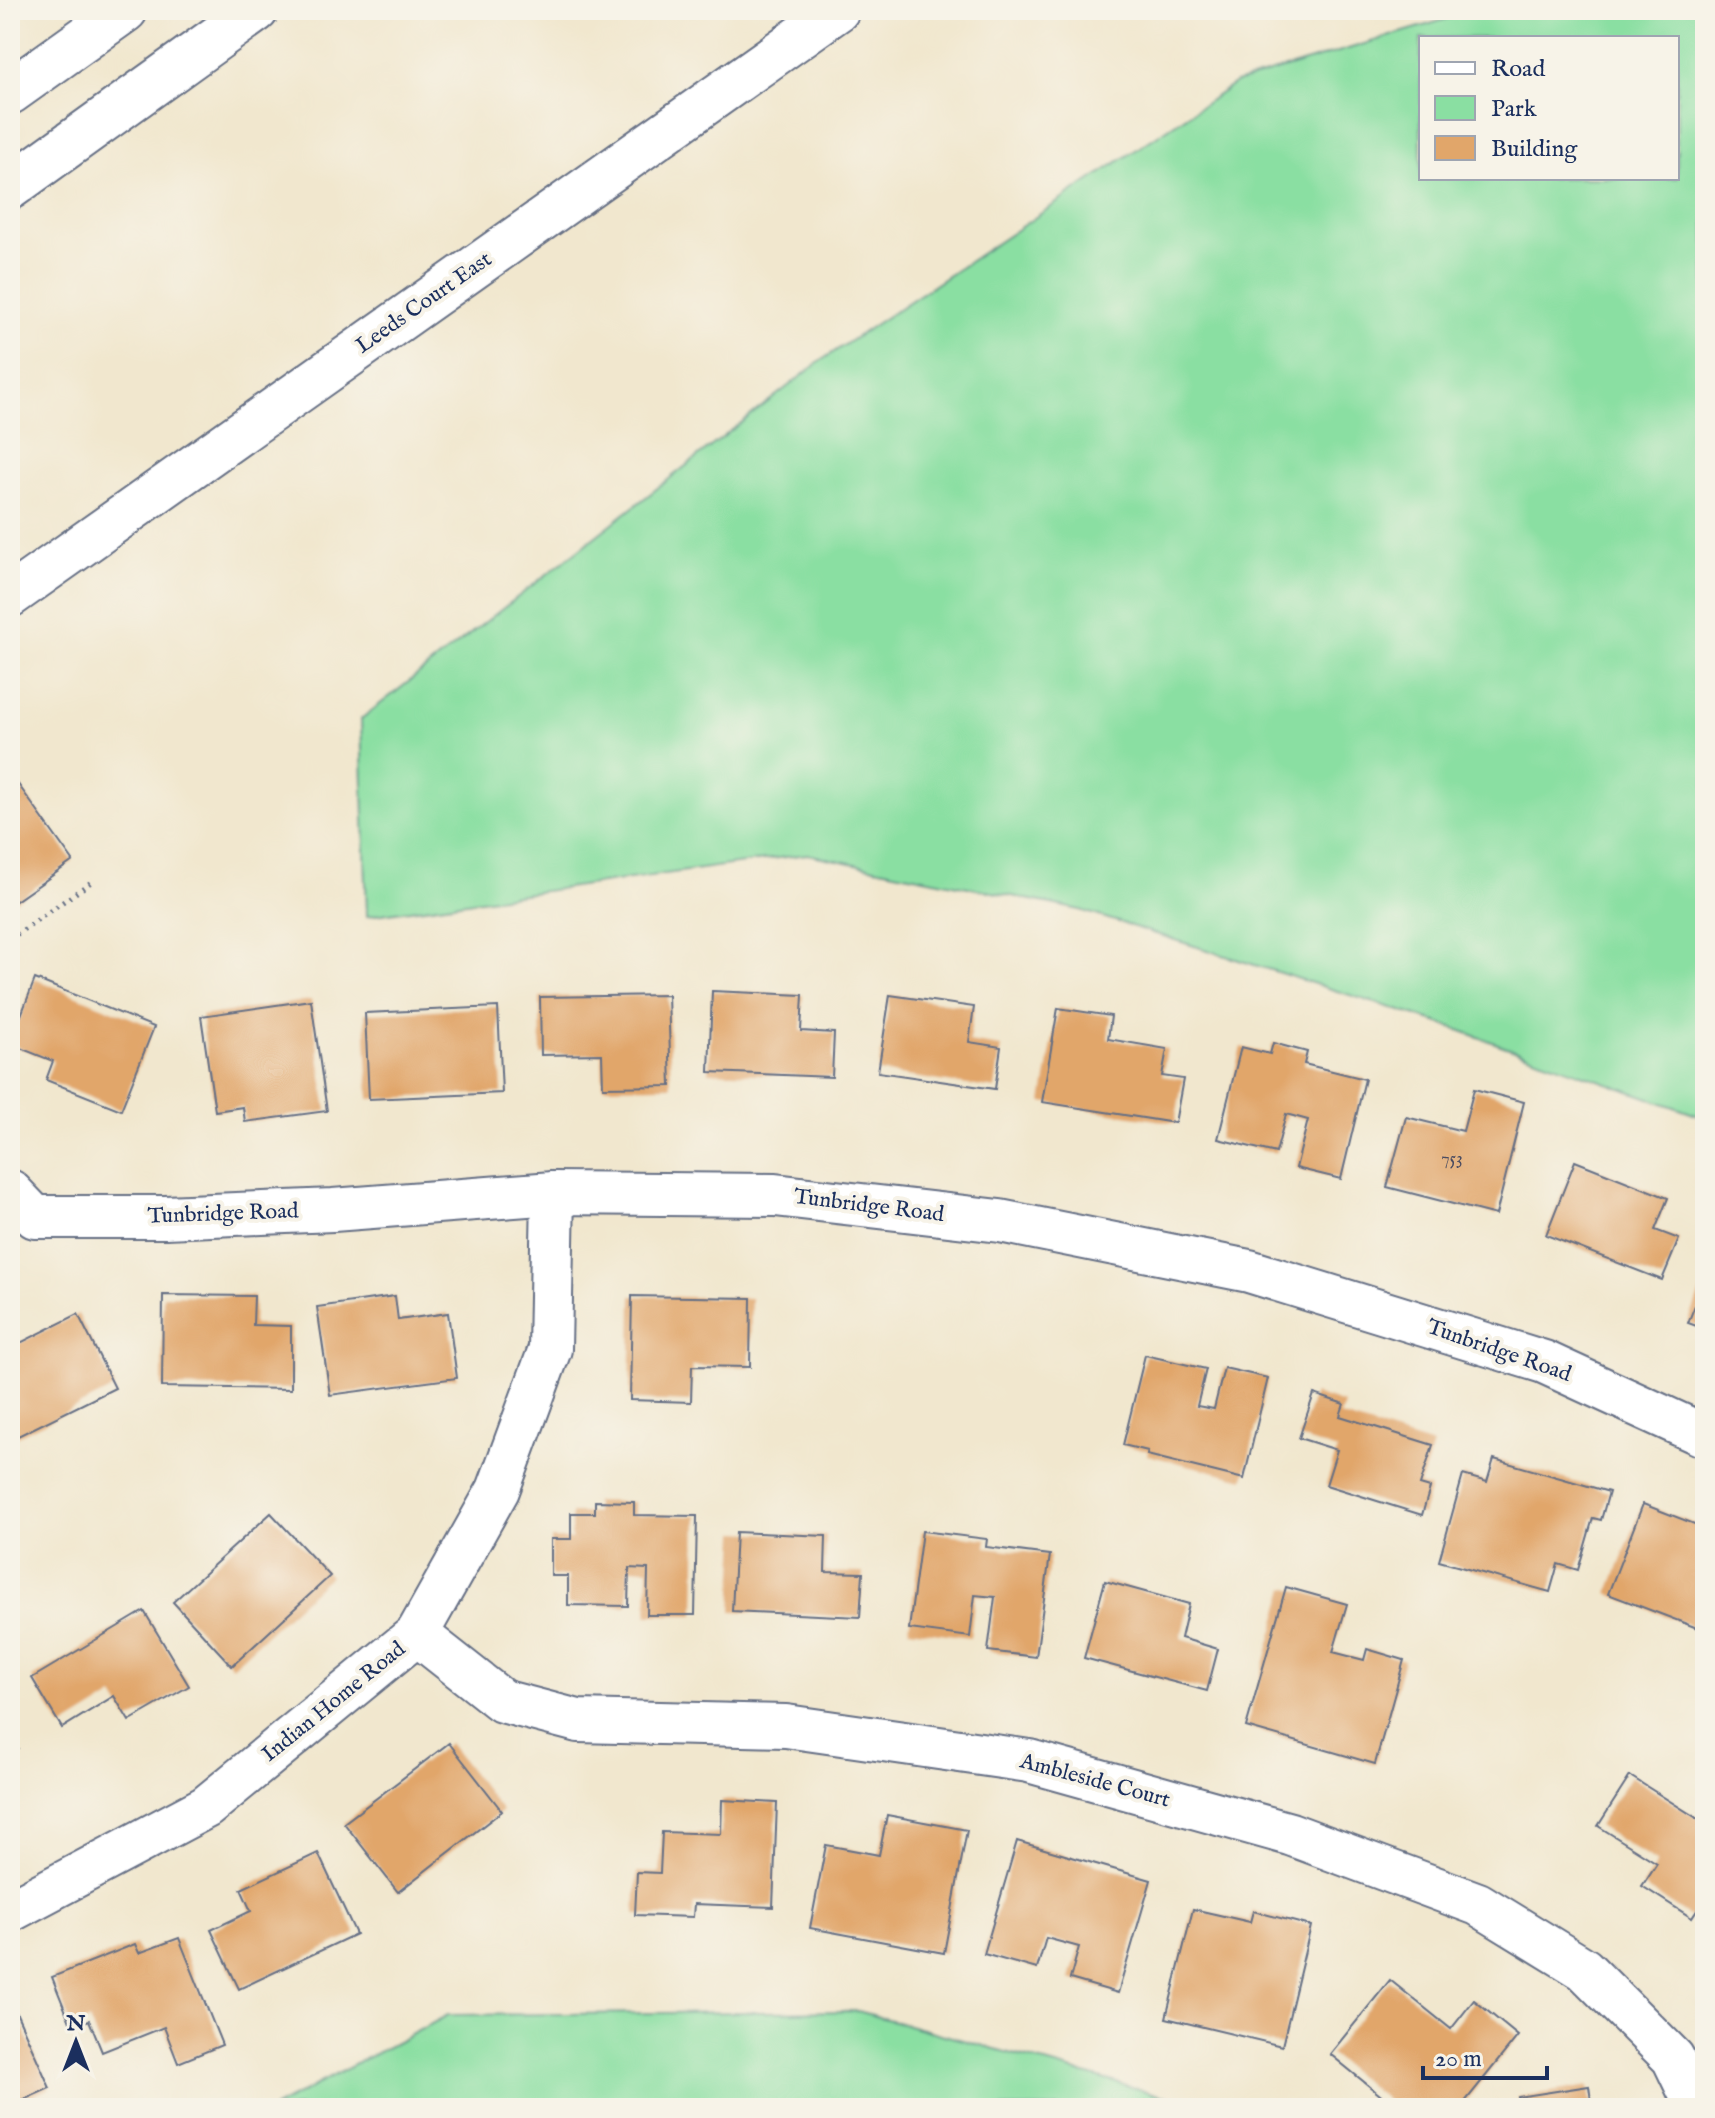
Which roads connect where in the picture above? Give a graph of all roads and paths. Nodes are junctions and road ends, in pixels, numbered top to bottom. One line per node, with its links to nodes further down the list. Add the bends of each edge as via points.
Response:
1 (125, 10): 4 (main road)
2 (256, 10): 5 (main road)
3 (838, 10): 6 (street, Leeds Court East)
4 (10, 92)
5 (10, 187)
6 (10, 596)
7 (94, 880): 8 (path)
8 (10, 939)
9 (553, 1193): 10 (street, Tunbridge Road, via 165,1217); 11 (street, Tunbridge Road, via 790,1197 1000,1221 1249,1271 1544,1362); 12 (street, Indian Home Road, via 550,1349 498,1490)
10 (18, 1215)
11 (1705, 1436)
12 (417, 1634): 13 (street, Indian Home Road, via 206,1807); 14 (street, Ambleside Court, via 502,1701 578,1721 786,1726 1029,1761 1305,1839 1478,1904 1584,1969 1673,2058)
13 (10, 1911)
14 (1697, 2108)

